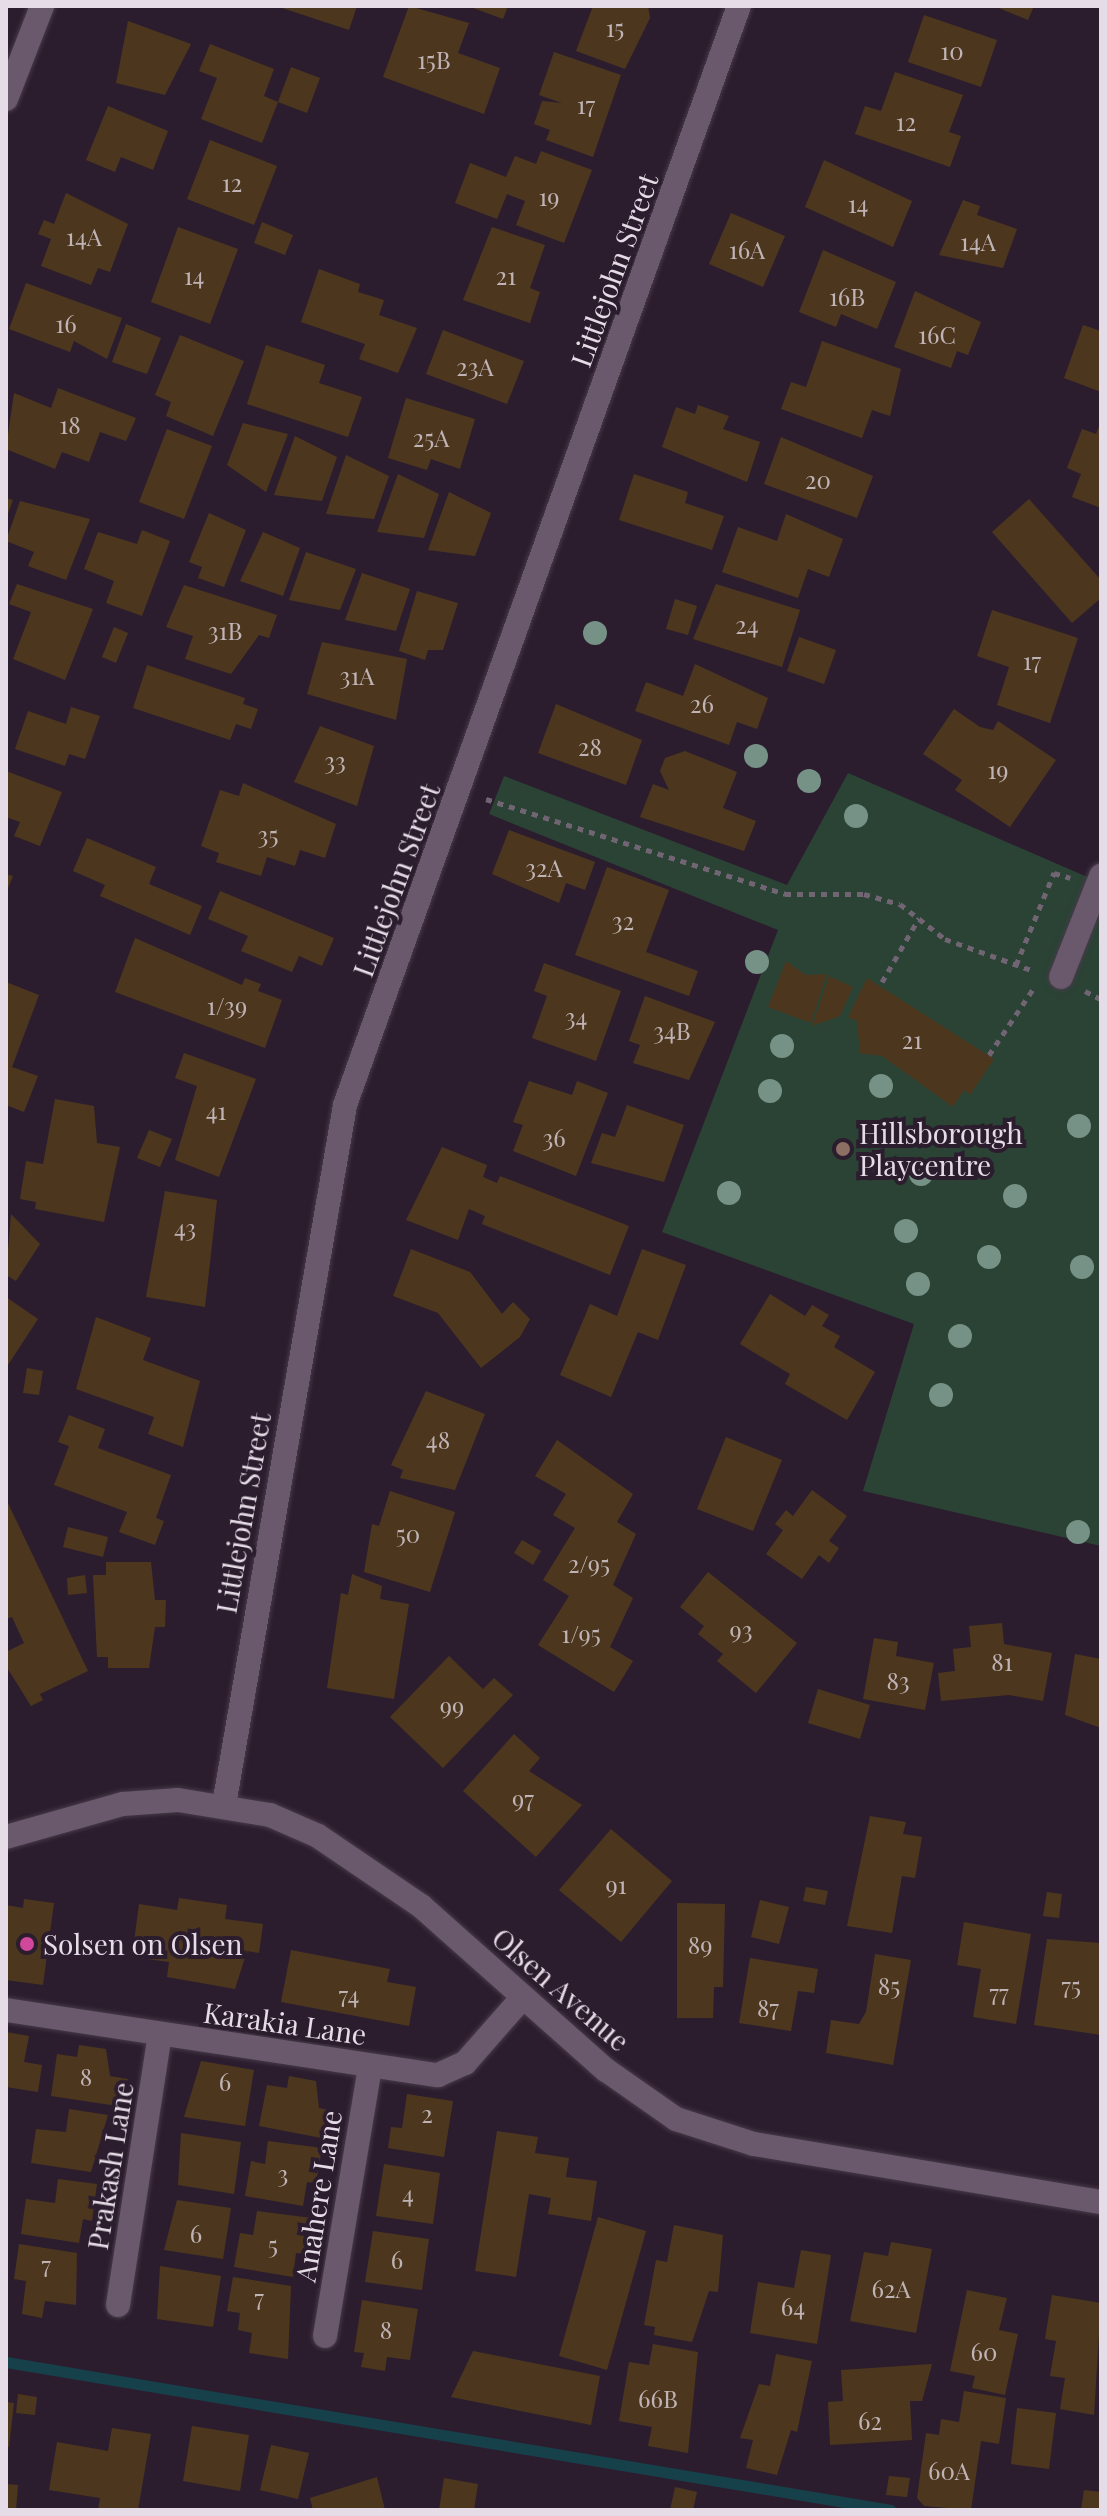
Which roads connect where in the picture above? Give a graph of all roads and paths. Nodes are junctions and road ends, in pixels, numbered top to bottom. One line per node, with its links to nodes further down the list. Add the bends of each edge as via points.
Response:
1 (42, 6): 3 (street)
2 (739, 6): 13 (street, Littlejohn Street, via 345,1105)
3 (6, 99)
4 (484, 799): 7 (path, via 785,894 864,894)
5 (1101, 876): 10 (street)
6 (1075, 880): 8 (path, via 1054,873)
7 (919, 918): 8 (path, via 976,954); 9 (path)
8 (1016, 965): 12 (path, via 1043,975)
9 (882, 982)
10 (1067, 982): 11 (path)
11 (1101, 999)
12 (989, 1055)
13 (224, 1805): 14 (street, Olsen Avenue, via 123,1804); 15 (street, Olsen Avenue, via 294,1825 365,1865)
14 (6, 1837)
15 (523, 1997): 18 (street, Karakia Lane, via 457,2069 438,2075); 19 (street, Olsen Avenue, via 643,2098 710,2134)
16 (6, 2010): 17 (street, Karakia Lane)
17 (160, 2035): 18 (street, Karakia Lane); 20 (street, Prakash Lane)
18 (370, 2066): 21 (street, Anahere Lane)
19 (1101, 2202)
20 (118, 2305)
21 (325, 2336)

